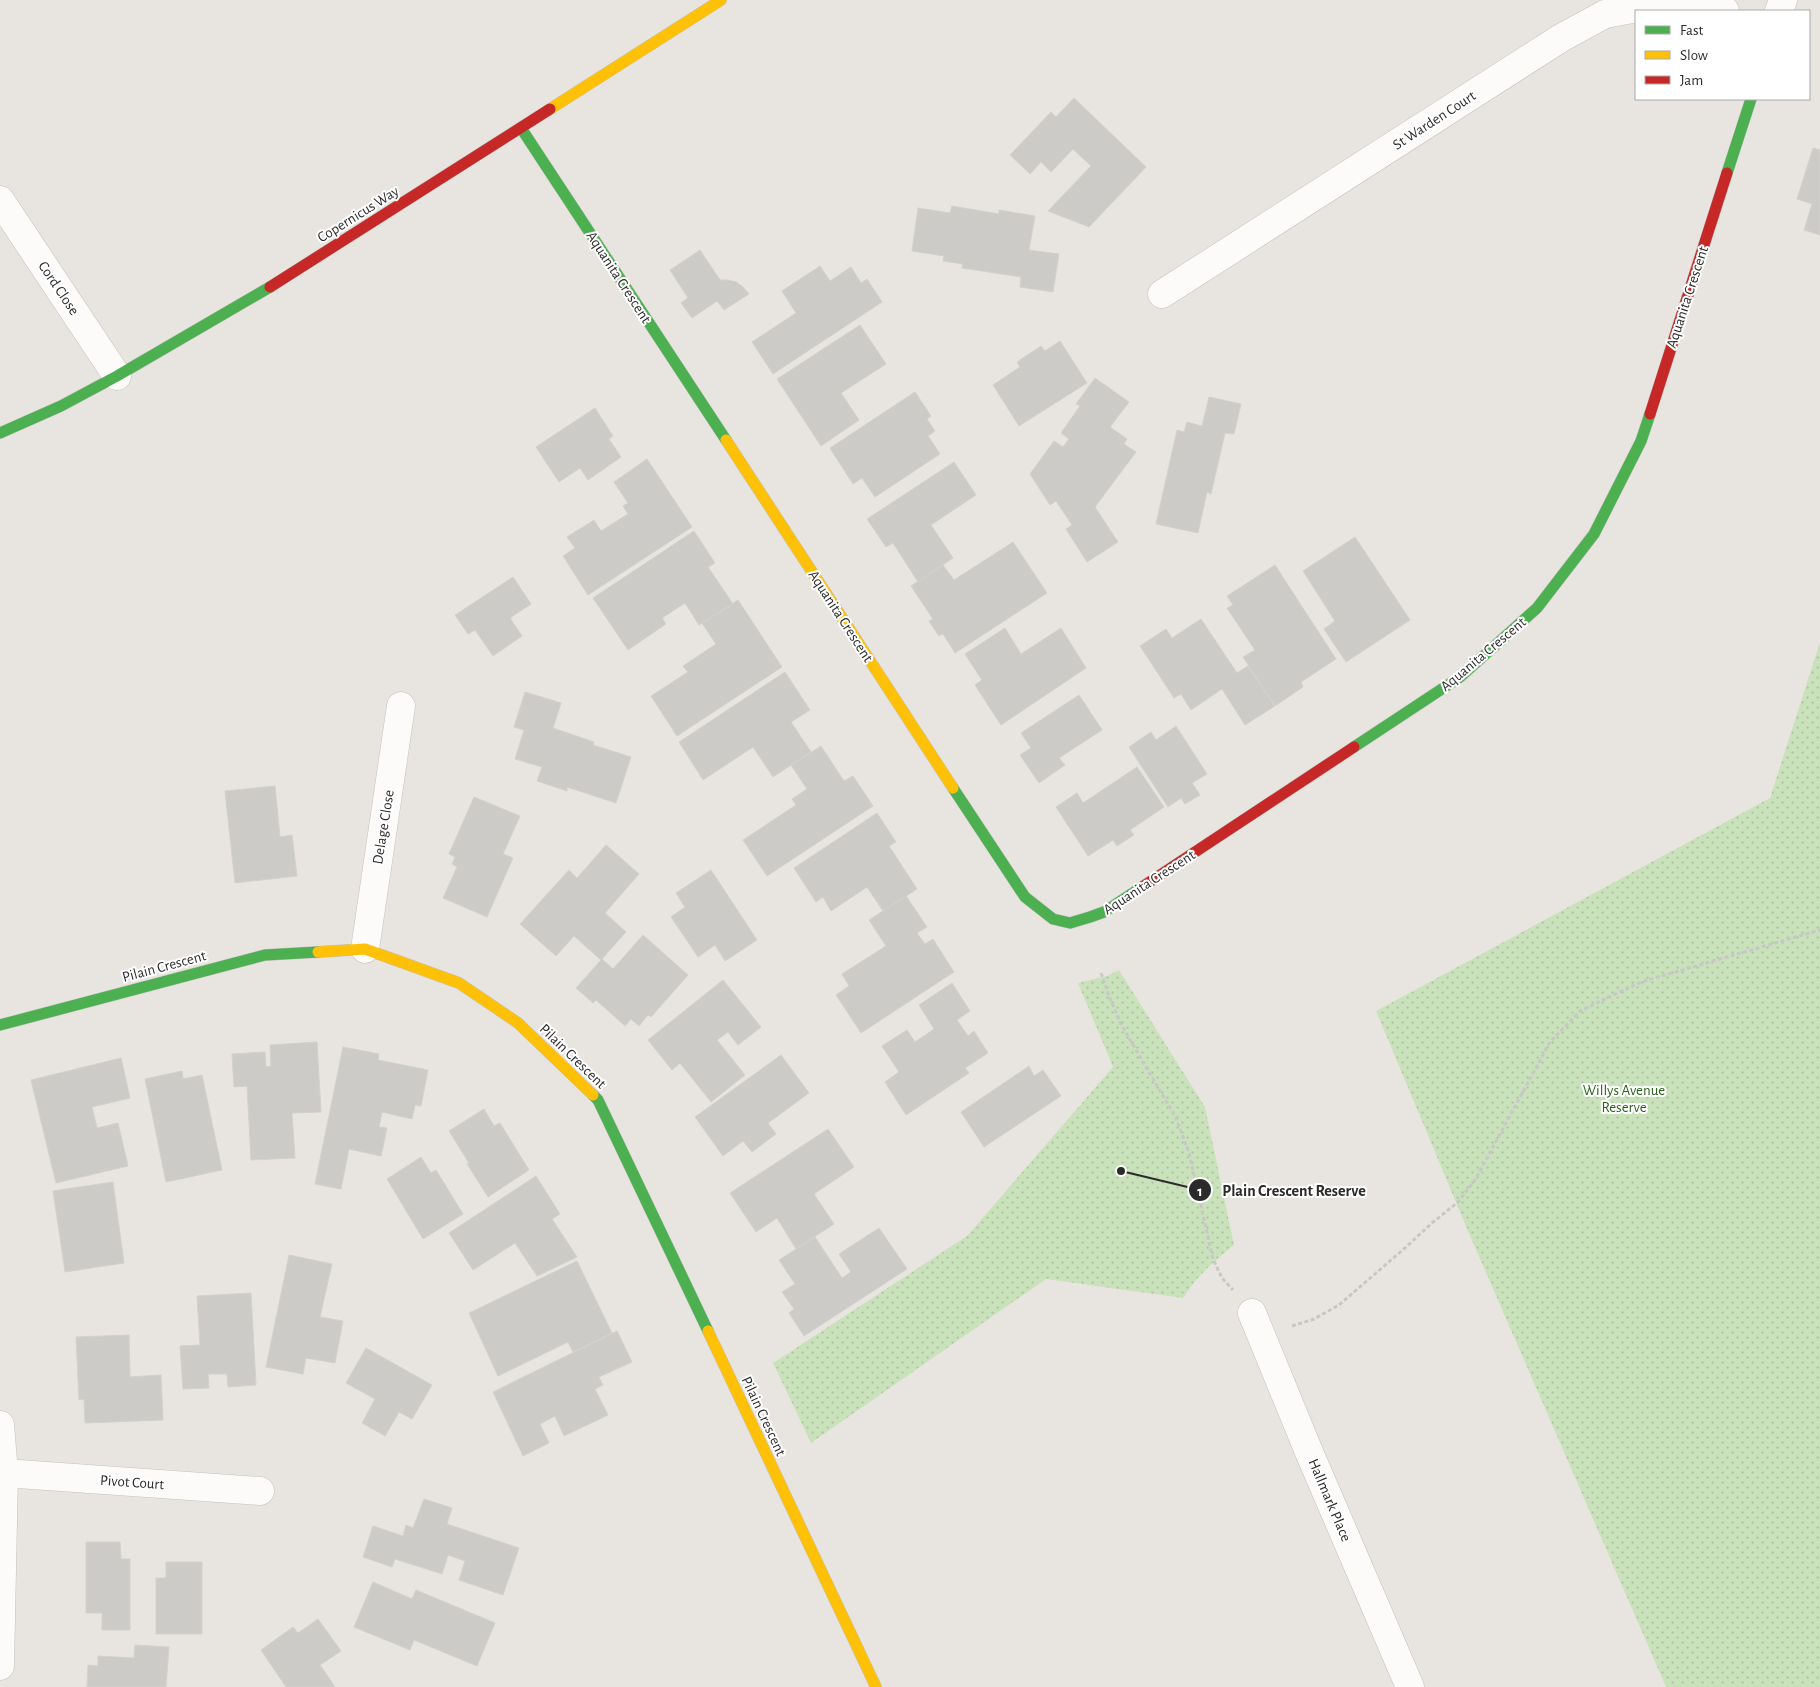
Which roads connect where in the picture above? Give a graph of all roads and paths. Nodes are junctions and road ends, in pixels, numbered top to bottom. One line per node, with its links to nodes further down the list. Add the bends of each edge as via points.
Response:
1 (721, 0): 4 (street, Copernicus Way)
2 (1721, 10): 6 (street, St Warden Court, via 1699,5 1669,5 1605,14 1561,38)
3 (1751, 100): 4 (street, Aquanita Crescent, via 1641,441 1594,534 1537,608 1451,682 1104,912 1082,921 1064,923 1045,916 1025,897)
4 (521, 128): 7 (street, Copernicus Way, via 261,292)
5 (0, 200): 7 (street, Cord Close)
6 (1162, 294)
7 (118, 376): 8 (street, Copernicus Way)
8 (0, 433)
9 (401, 706): 11 (street, Delage Close)
10 (1820, 930): 14 (path, via 1640,982 1580,1011 1550,1042 1475,1180 1458,1202 1329,1311 1301,1324)
11 (365, 949): 13 (street, Pilain Crescent, via 265,955); 19 (street, Pilain Crescent, via 459,983 518,1023 598,1100)
12 (1101, 973): 14 (path, via 1122,1026 1176,1118 1185,1140 1217,1269)
13 (0, 1025)
14 (1256, 1322): 20 (street, Hallmark Place)
15 (0, 1426): 16 (street)
16 (4, 1473): 17 (street, Pivot Court); 18 (street)
17 (260, 1491)
18 (0, 1666)
19 (876, 1687)
20 (1410, 1687)

